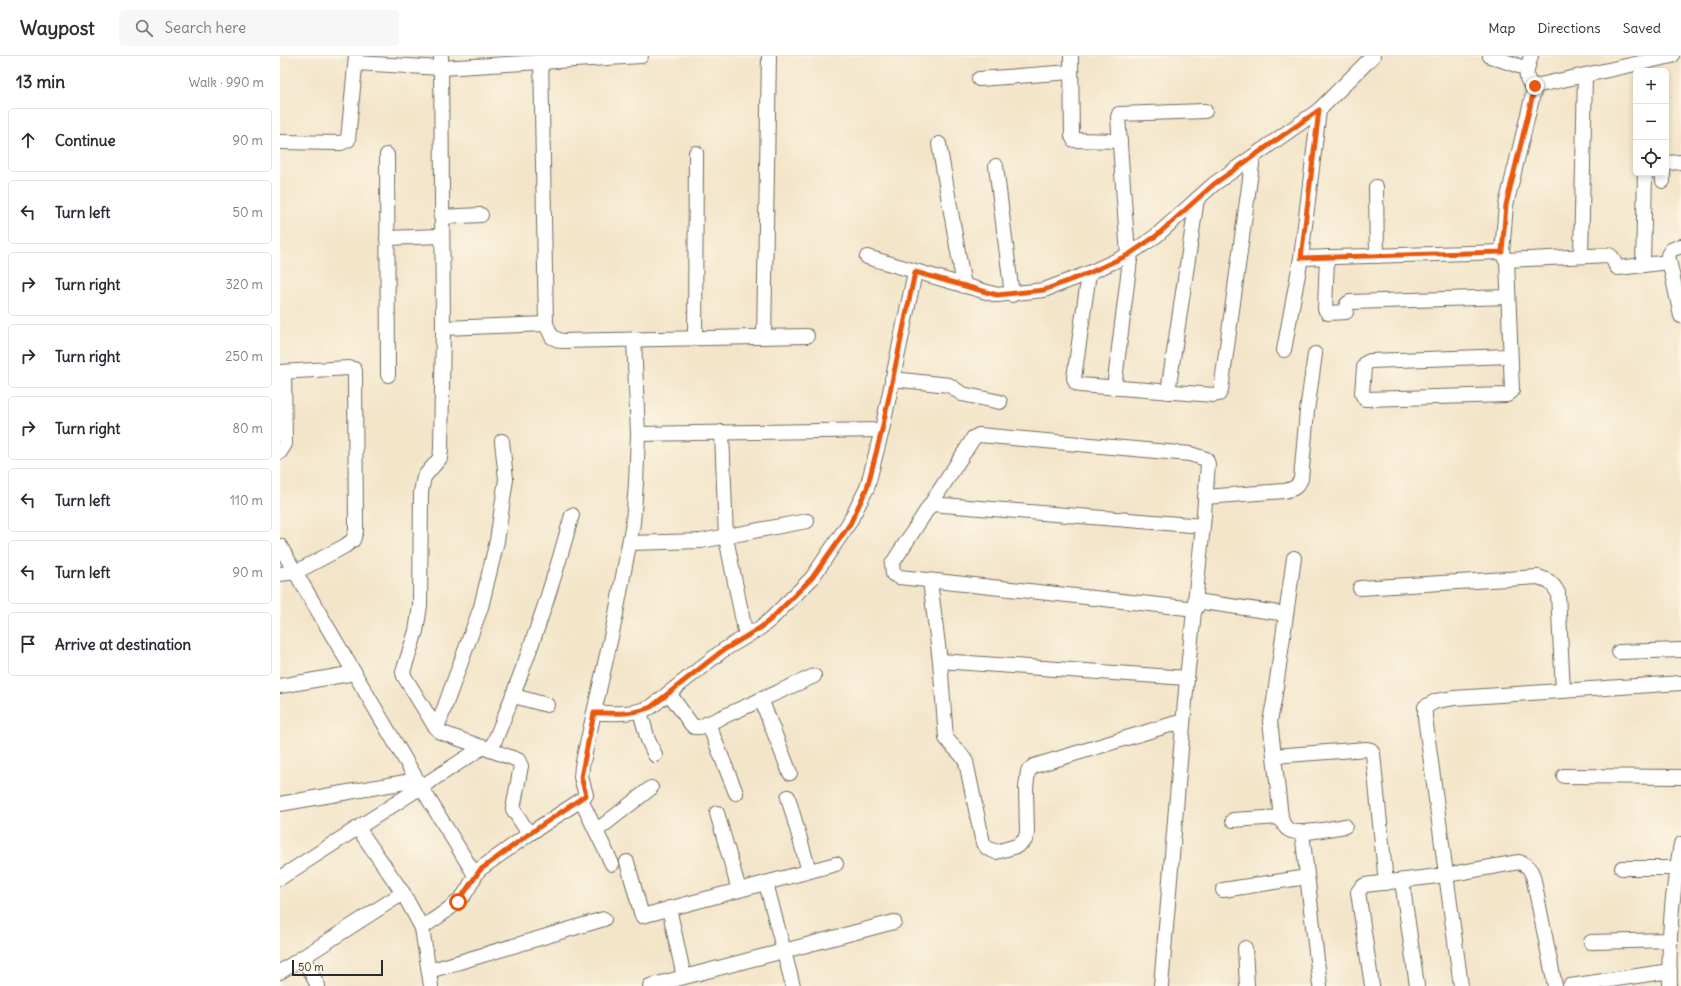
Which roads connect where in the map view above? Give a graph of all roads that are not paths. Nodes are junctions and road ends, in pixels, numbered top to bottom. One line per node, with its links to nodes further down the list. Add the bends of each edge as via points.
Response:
1 (641, 56): 7 (street)
2 (769, 56): 55 (street)
3 (1072, 56): 13 (street)
4 (1373, 56): 17 (street)
5 (1490, 56): 12 (street)
6 (1672, 56): 10 (street)
7 (594, 58): 8 (street)
8 (541, 59): 11 (street); 52 (street)
9 (356, 60): 11 (street); 20 (street, via 348,140 341,143)
10 (1625, 61): 14 (street)
11 (441, 62): 32 (street)
12 (1529, 63): 16 (street, via 1527,81)
13 (1071, 72): 15 (street); 19 (street, via 1071,132 1074,140)
14 (1585, 75): 16 (street); 39 (street)
15 (979, 79)
16 (1535, 86): 38 (street, via 1506,205)
17 (1319, 110): 24 (street); 42 (street)
18 (1205, 111): 19 (street, via 1119,114)
19 (1120, 141): 36 (street)
20 (280, 142)
21 (939, 144): 47 (street)
22 (696, 153): 56 (street)
23 (386, 155): 34 (street)
24 (1253, 157): 30 (street); 65 (street, via 1221,390 1214,396)
25 (1681, 162): 26 (street)
26 (1669, 163)
27 (996, 166): 49 (street)
28 (1645, 176): 44 (street)
29 (1376, 187): 37 (street)
30 (1197, 199): 36 (street, via 1156,236); 65 (street)
31 (481, 215): 32 (street)
32 (441, 217): 33 (street)
33 (441, 236): 34 (street); 53 (street)
34 (387, 238): 62 (street)
35 (1681, 246): 43 (street, via 1669,252)
36 (1130, 253): 46 (street); 64 (street)
37 (1377, 256): 38 (street); 40 (street)
38 (1504, 256): 39 (street); 50 (street)
39 (1581, 256): 44 (street, via 1611,256 1618,268)
40 (1327, 257): 42 (street); 50 (street, via 1325,309 1328,313 1346,312 1347,304 1350,302)
41 (868, 258): 45 (street)
42 (1301, 258): 58 (street)
43 (1669, 262): 44 (street); 48 (street)
44 (1643, 265)
45 (915, 272): 47 (street); 63 (street)
46 (1089, 273): 49 (street, via 1044,290); 64 (street, via 1074,378 1080,386)
47 (964, 286): 49 (street, via 997,295)
48 (1678, 294): 51 (street)
49 (1012, 295)
50 (1508, 297): 60 (street)
51 (1681, 316)
52 (546, 324): 53 (street); 57 (street, via 552,338 561,341)
53 (443, 328): 105 (street, via 440,458 424,477 421,492 420,606 416,631 403,672)
54 (806, 336): 55 (street)
55 (764, 337): 56 (street)
56 (695, 338): 57 (street)
57 (634, 339): 69 (street)
58 (1284, 350)
59 (1315, 354): 72 (street, via 1301,479 1298,485 1293,490)
60 (1510, 356): 60 (street, via 1370,361 1364,367 1362,394 1365,399 1506,396 1512,391)
61 (282, 372): 71 (street, via 285,444); 81 (street, via 349,368 356,372 356,531 353,540 345,546)
62 (388, 375)
63 (892, 379): 66 (street, via 949,385 962,394); 67 (street)
64 (1114, 388): 65 (street)
65 (1168, 392)
66 (1000, 402)
67 (882, 430): 68 (street); 87 (street, via 867,488 850,524 812,578 760,628)
68 (722, 432): 69 (street); 77 (street)
69 (638, 434): 78 (street, via 633,523)
70 (502, 441): 105 (street, via 506,479 497,541 481,607)
71 (280, 452)
72 (1205, 497): 73 (street, via 1208,464 1202,457 979,435 970,442); 76 (street)
73 (931, 504): 76 (street); 83 (street, via 892,564 893,574 899,577)
74 (572, 515): 98 (street, via 556,573)
75 (807, 521): 77 (street)
76 (1203, 526): 85 (street)
77 (726, 535): 78 (street, via 701,541); 87 (street)
78 (629, 543): 102 (street)
79 (280, 546): 81 (street)
80 (1294, 558): 86 (street)
81 (296, 572): 82 (street); 91 (street)
82 (280, 574)
83 (930, 581): 85 (street); 90 (street)
84 (1360, 588): 96 (street, via 1538,577 1548,580 1558,593)
85 (1196, 605): 86 (street); 93 (street)
86 (1286, 614): 108 (street, via 1270,721)
87 (746, 636): 97 (street, via 722,651)
88 (1681, 650): 89 (street)
89 (1619, 652)
90 (940, 661): 93 (street); 103 (street, via 946,738 966,762 983,843 996,852 1017,846 1025,840 1026,788 1030,768)
91 (355, 673): 95 (street); 112 (street)
92 (814, 676): 99 (street)
93 (1187, 678): 103 (street)
94 (1681, 683): 96 (street)
95 (280, 686)
96 (1563, 691): 134 (street, via 1454,698 1436,701 1425,707)
97 (669, 693): 101 (street); 104 (street, via 694,727)
98 (514, 696): 100 (street); 106 (street)
99 (761, 700): 104 (street); 109 (street)
100 (547, 705)
101 (640, 712): 102 (street); 107 (street)
102 (594, 713): 116 (street, via 581,777 586,795)
103 (1183, 721): 161 (street)
104 (708, 723): 114 (street)
105 (437, 728): 106 (street, via 440,732)
106 (487, 749): 112 (street); 125 (street, via 520,763 513,809)
107 (655, 755)
108 (1274, 756): 119 (street); 139 (street, via 1371,750)
109 (790, 773)
110 (1564, 776): 111 (street)
111 (1681, 777)
112 (419, 784): 117 (street); 122 (street); 133 (street)
113 (651, 788): 123 (street)
114 (736, 793)
115 (788, 797): 132 (street)
116 (581, 800): 123 (street); 125 (street)
117 (280, 804)
118 (717, 813): 140 (street)
119 (1281, 817): 120 (street); 124 (street, via 1284,826 1289,830)
120 (1233, 820)
121 (1345, 826): 124 (street)
122 (358, 828): 136 (street); 142 (street)
123 (596, 831): 128 (street)
124 (1302, 832): 135 (street)
125 (529, 834): 133 (street)
126 (1681, 844): 131 (street)
127 (627, 862): 143 (street, via 642,916)
128 (612, 864)
129 (836, 864): 132 (street)
130 (1622, 868): 131 (street)
131 (1676, 868): 144 (street)
132 (809, 872): 138 (street)
133 (475, 875): 147 (street, via 458,902)
134 (1446, 875): 137 (street); 166 (street); 167 (street, via 1519,862 1526,864 1533,876)
135 (1307, 876): 141 (street); 163 (street)
136 (280, 878)
137 (1402, 881): 139 (street); 165 (street)
138 (766, 883): 140 (street); 151 (street)
139 (1386, 883): 164 (street, via 1365,885 1358,892)
140 (739, 890): 143 (street)
141 (1223, 890)
142 (403, 893): 147 (street); 152 (street)
143 (668, 908): 156 (street)
144 (1677, 908): 148 (street)
145 (604, 919): 154 (street)
146 (894, 922): 151 (street)
147 (422, 928): 154 (street)
148 (1670, 940): 149 (street); 153 (street)
149 (1591, 942)
150 (1244, 948): 162 (street)
151 (784, 951): 156 (street); 160 (street)
152 (303, 957): 155 (street); 157 (street)
153 (1674, 966): 168 (street); 169 (street)
154 (428, 971): 158 (street)
155 (280, 972)
156 (684, 977): 159 (street)
157 (318, 986)
158 (431, 986)
159 (650, 986)
160 (793, 986)
161 (1161, 986)
162 (1246, 986)
163 (1320, 986)
164 (1372, 986)
165 (1417, 986)
166 (1461, 986)
167 (1555, 986)
168 (1570, 986)
169 (1670, 986)

